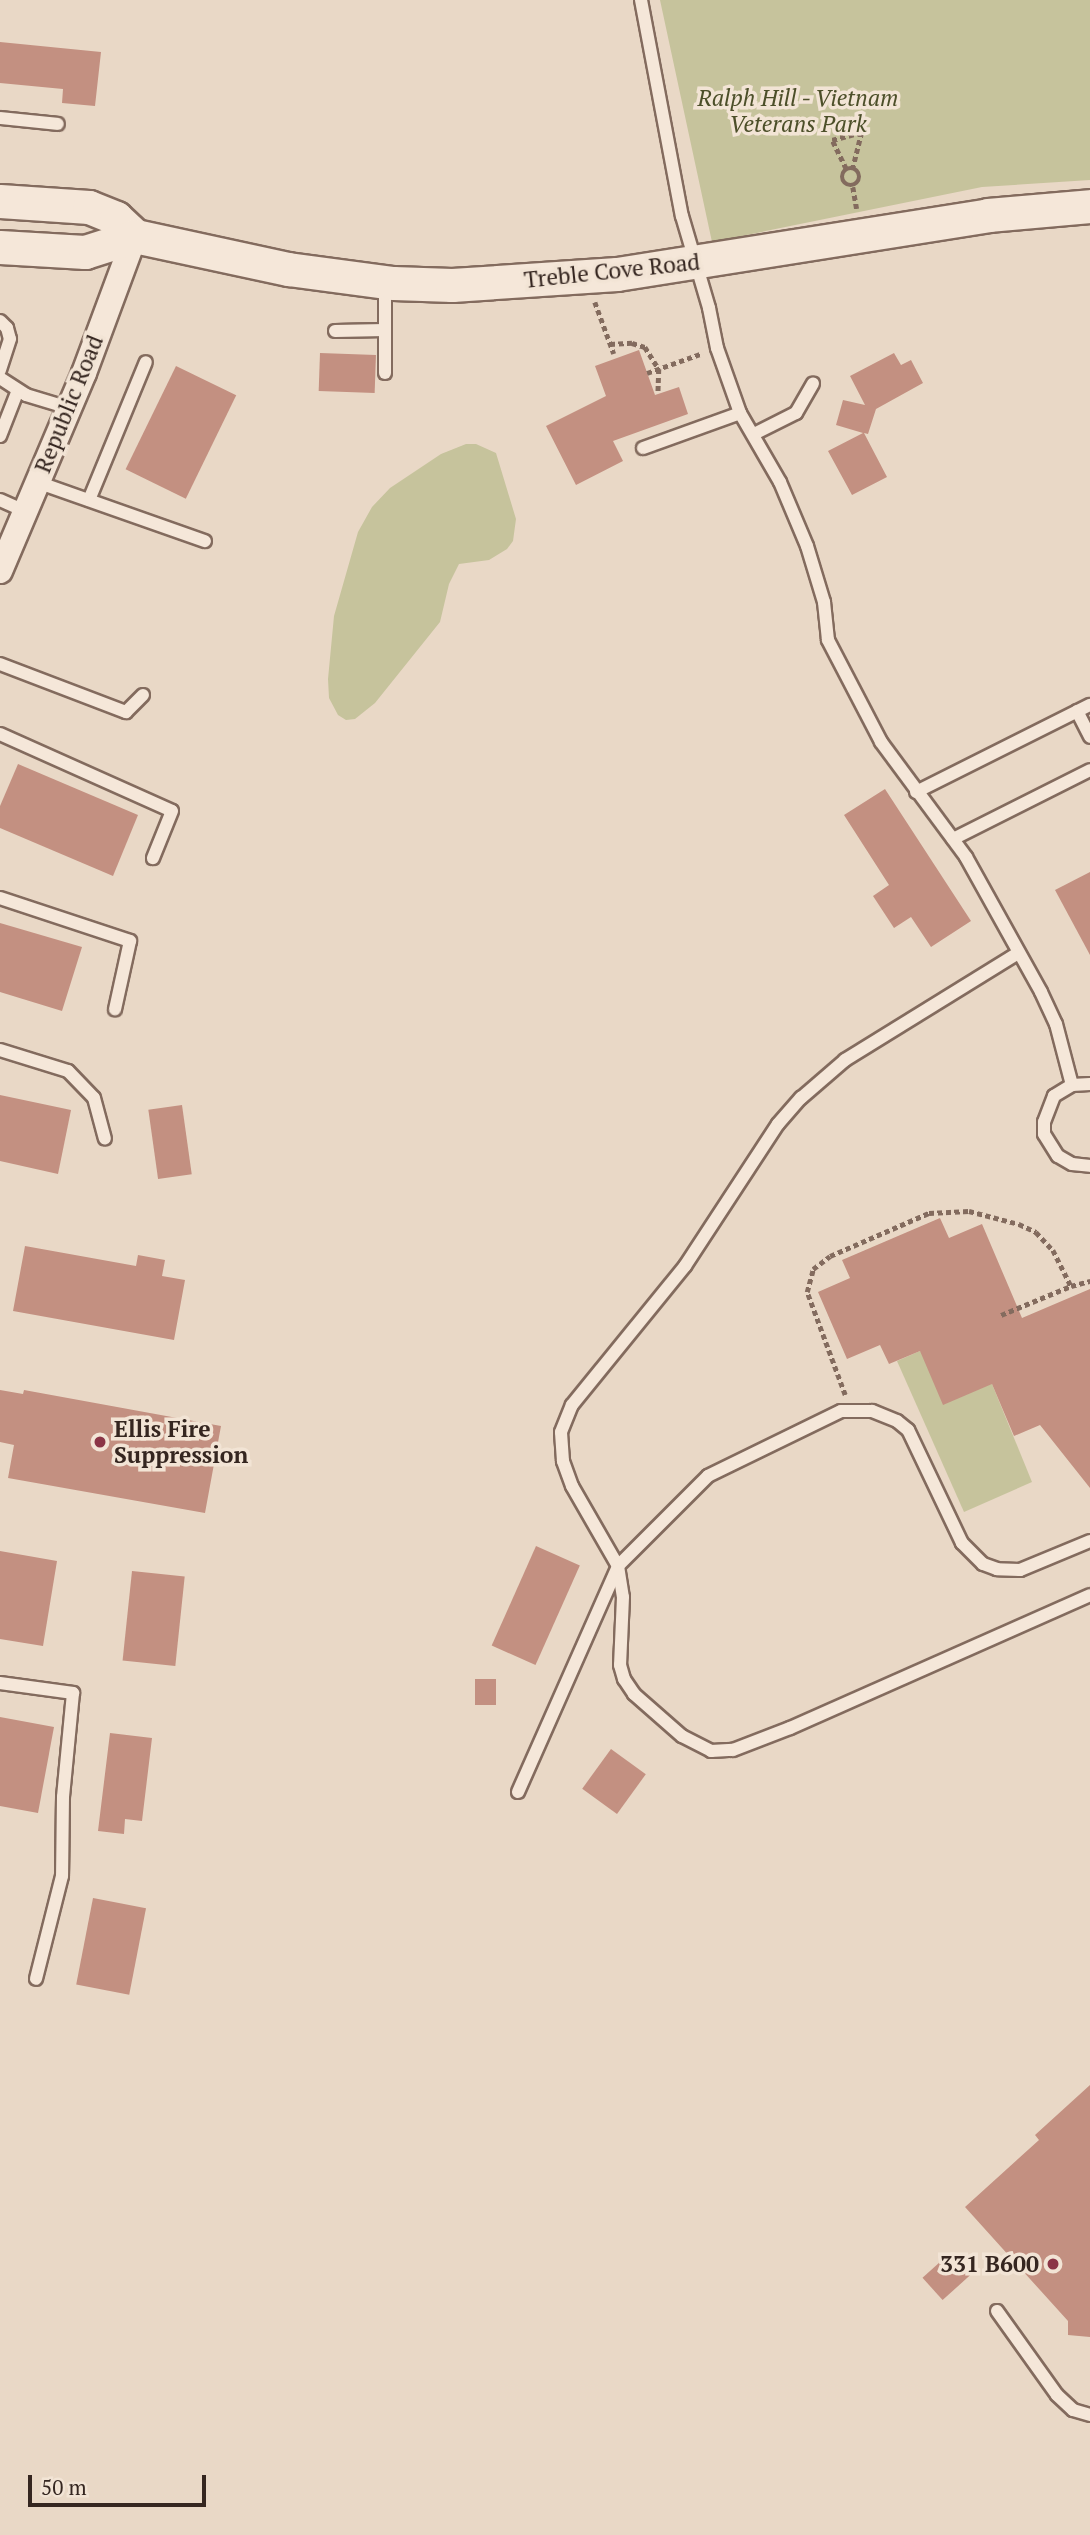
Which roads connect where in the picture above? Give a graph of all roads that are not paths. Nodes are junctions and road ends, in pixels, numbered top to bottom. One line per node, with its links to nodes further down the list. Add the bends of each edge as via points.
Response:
1 (641, 0): 8 (lane)
2 (0, 118): 3 (lane)
3 (58, 124)
4 (0, 201): 6 (main road, Treble Cove Road, via 89,207 116,218)
5 (1090, 206): 8 (main road, Treble Cove Road, via 988,215)
6 (135, 236): 7 (main road, Treble Cove Road, via 85,252); 9 (main road, Treble Cove Road, via 288,269); 19 (street, Republic Road)
7 (0, 247)
8 (694, 263): 9 (main road, Treble Cove Road, via 481,285); 20 (lane)
9 (385, 283): 11 (lane)
10 (0, 321): 14 (lane, via 10,339)
11 (385, 330): 12 (lane); 15 (lane)
12 (335, 331)
13 (146, 362): 26 (lane)
14 (0, 370)
15 (385, 373)
16 (0, 378): 18 (lane)
17 (813, 383): 21 (lane, via 796,413)
18 (18, 390): 19 (lane); 22 (lane)
19 (69, 408): 24 (street, Republic Road)
20 (740, 413): 21 (lane); 23 (lane)
21 (754, 435): 37 (lane, via 807,545 824,602 828,640 881,742)
22 (0, 436)
23 (643, 448)
24 (37, 482): 26 (lane); 27 (street, Republic Road)
25 (0, 500): 27 (lane)
26 (89, 500): 28 (lane)
27 (25, 511): 29 (street, Republic Road)
28 (205, 541)
29 (0, 571)
30 (0, 664): 31 (lane, via 125,712)
31 (143, 695)
32 (1090, 705): 33 (lane)
33 (1077, 711): 35 (lane); 37 (lane)
34 (0, 734): 39 (lane, via 172,810)
35 (1090, 737)
36 (1090, 769): 38 (lane)
37 (916, 792): 38 (lane)
38 (953, 839): 41 (lane)
39 (153, 858)
40 (0, 898): 42 (lane, via 130,942)
41 (1018, 953): 45 (lane, via 1052,1013); 49 (lane, via 845,1060 801,1097 778,1124 685,1266 572,1405 561,1432 563,1461 572,1486)
42 (115, 1009)
43 (0, 1050): 46 (lane, via 68,1071 94,1097)
44 (1090, 1084): 45 (lane)
45 (1072, 1085): 47 (lane, via 1054,1096 1046,1109 1044,1134 1058,1156)
46 (105, 1139)
47 (1090, 1166)
48 (1090, 1541): 49 (lane, via 1020,1570 983,1564 962,1543 908,1430 885,1415 847,1409 708,1476)
49 (618, 1566): 50 (lane, via 624,1679 640,1702 691,1742 711,1751 733,1750 790,1728); 52 (lane)
50 (1090, 1595)
51 (0, 1683): 53 (lane, via 73,1693 63,1797 62,1876)
52 (517, 1791)
53 (36, 1979)
54 (997, 2311): 55 (lane, via 1057,2395 1073,2410)
55 (1090, 2415)

